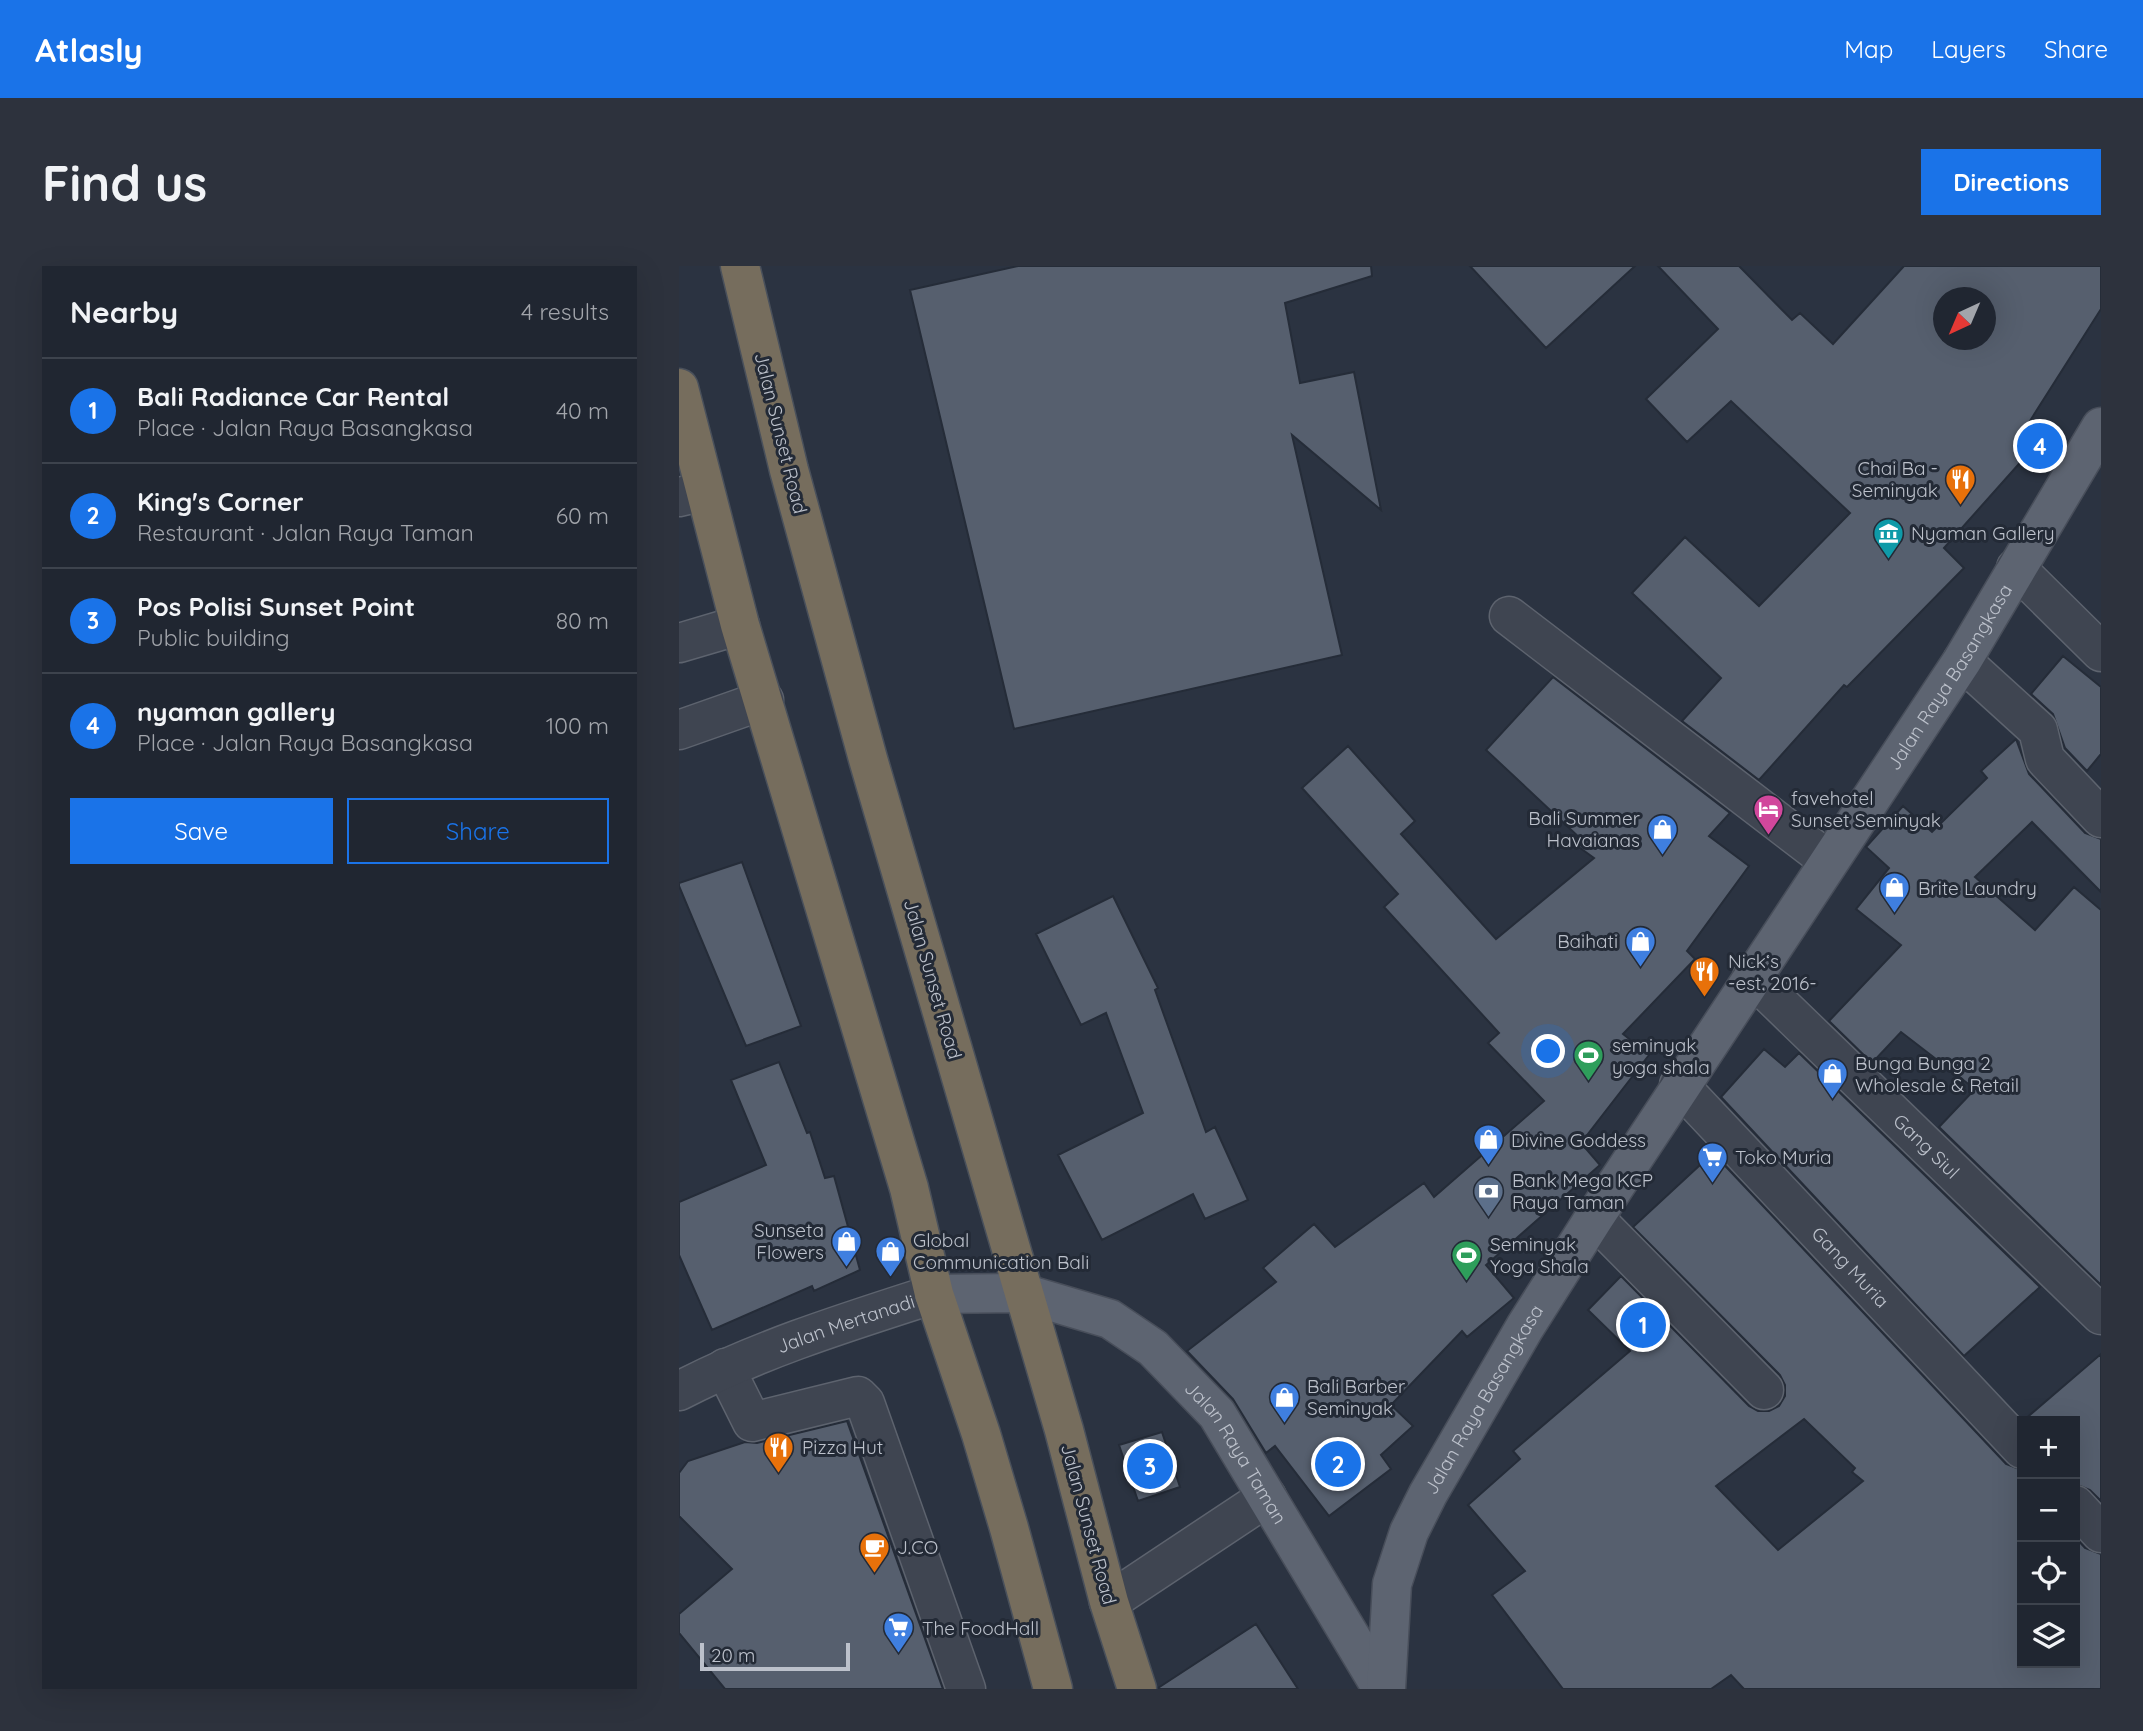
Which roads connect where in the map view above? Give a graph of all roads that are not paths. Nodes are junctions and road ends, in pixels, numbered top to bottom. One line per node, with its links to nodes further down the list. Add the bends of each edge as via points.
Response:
1 (740, 266): 19 (highway, Jalan Sunset Road, via 789,470)
2 (679, 388): 4 (highway)
3 (2099, 433): 5 (main road, Jalan Raya Basangkasa)
4 (692, 494): 7 (highway)
5 (2016, 568): 9 (street); 10 (main road, Jalan Raya Basangkasa)
6 (1509, 616): 14 (street)
7 (740, 625): 8 (street); 11 (highway)
8 (679, 643)
9 (2101, 652)
10 (1962, 661): 13 (street, via 2038,730 2045,759); 14 (main road, Jalan Raya Basangkasa)
11 (764, 700): 12 (street); 18 (highway, via 909,1188)
12 (679, 730)
13 (2101, 818)
14 (1829, 862): 15 (main road, Jalan Raya Basangkasa)
15 (1752, 977): 16 (main road, Jalan Raya Basangkasa); 20 (street, Gang Siul)
16 (1679, 1085): 17 (main road, Jalan Raya Basangkasa); 24 (street, Gang Muria)
17 (1594, 1218): 23 (street); 32 (main road, Jalan Raya Basangkasa, via 1511,1351 1409,1532 1392,1584)
18 (933, 1293): 19 (main road, Jalan Mertanadi); 21 (street, Jalan Mertanadi); 30 (highway, via 982,1434)
19 (1022, 1293): 25 (main road, Jalan Raya Taman, via 1110,1319 1153,1348 1217,1414); 28 (highway, Jalan Sunset Road)
20 (2101, 1315)
21 (725, 1368): 22 (street, Jalan Mertanadi); 29 (street, via 752,1422 861,1398)
22 (679, 1391)
23 (1764, 1391)
24 (2017, 1444)
25 (1267, 1497): 28 (street); 32 (main road, Jalan Raya Taman)
26 (2080, 1510): 27 (street)
27 (2101, 1533)
28 (1109, 1602): 31 (highway, Jalan Sunset Road)
29 (965, 1689)
30 (1053, 1689)
31 (1137, 1689)
32 (1384, 1689)

